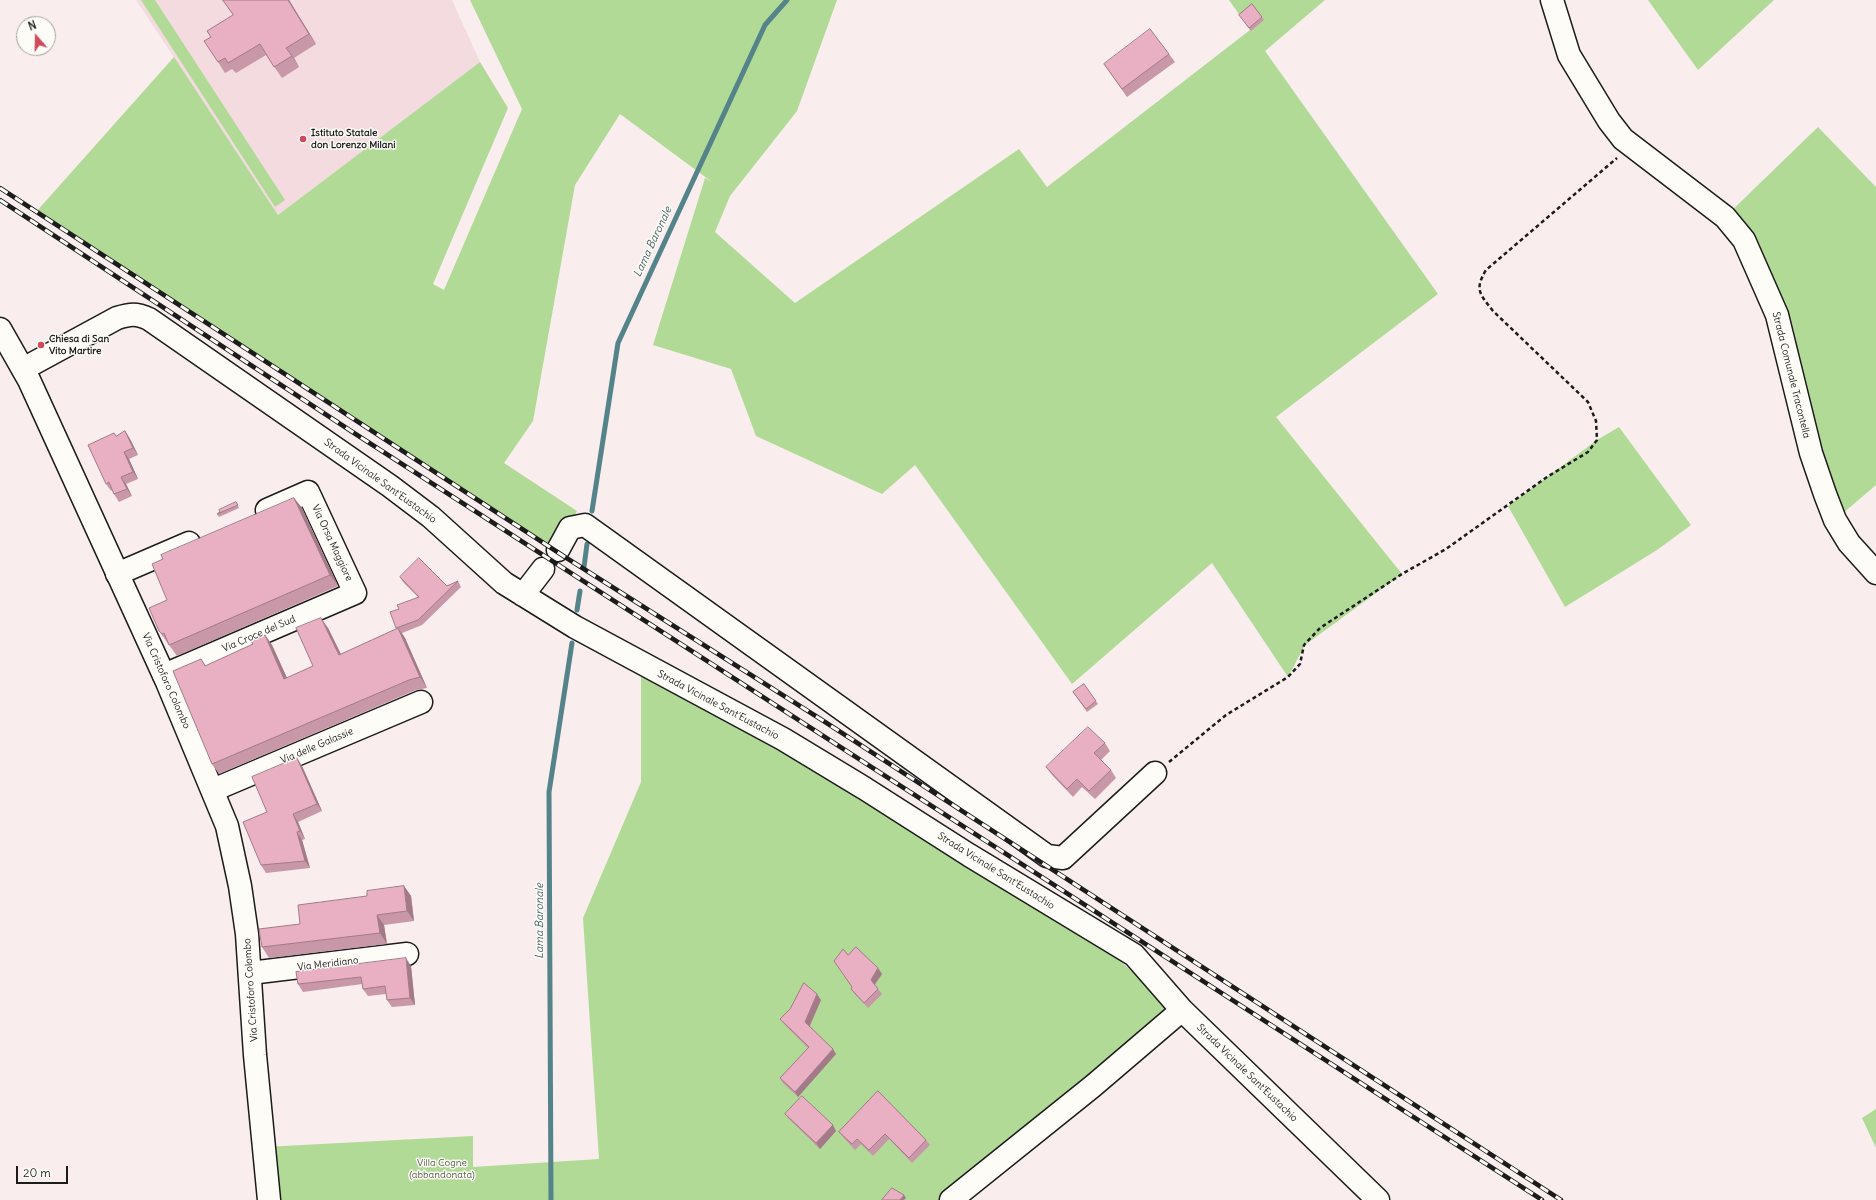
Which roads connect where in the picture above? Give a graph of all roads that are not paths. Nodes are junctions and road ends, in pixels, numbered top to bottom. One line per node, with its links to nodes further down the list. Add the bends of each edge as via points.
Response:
1 (1552, 0): 8 (street, Strada Comunale Tracontella, via 1569,55 1609,121 1623,139 1725,217 1744,240 1777,315 1811,453 1835,520 1849,544)
2 (0, 329): 3 (street, Via Cristoforo Colombo)
3 (22, 369): 9 (street, Via Cristoforo Colombo); 11 (street, Strada Vicinale Sant'Eustachio, via 117,318 137,314 149,319 396,490 431,517 504,583)
4 (249, 518): 10 (street, Via Orsa Maggiore, via 308,492)
5 (205, 536): 9 (street)
6 (558, 550): 14 (street, via 570,528 585,524 1047,856 1063,858)
7 (543, 568): 11 (street)
8 (1876, 573)
9 (117, 574): 12 (street, Via Cristoforo Colombo)
10 (355, 593): 12 (street, Via Croce del Sud)
11 (523, 595): 18 (street, Strada Vicinale Sant'Eustachio, via 575,628 783,739 1134,955)
12 (164, 675): 15 (street, Via Cristoforo Colombo)
13 (421, 702): 15 (street, Via delle Galassie)
14 (1155, 773)
15 (213, 790): 17 (street, Via Cristoforo Colombo, via 234,853 247,934)
16 (407, 954): 17 (street, Via Meridiano)
17 (250, 974): 19 (street, Via Cristoforo Colombo)
18 (1182, 1010): 20 (street, via 1093,1086); 21 (street, Strada Vicinale Sant'Eustachio)
19 (269, 1200)
20 (951, 1200)
21 (1378, 1200)

